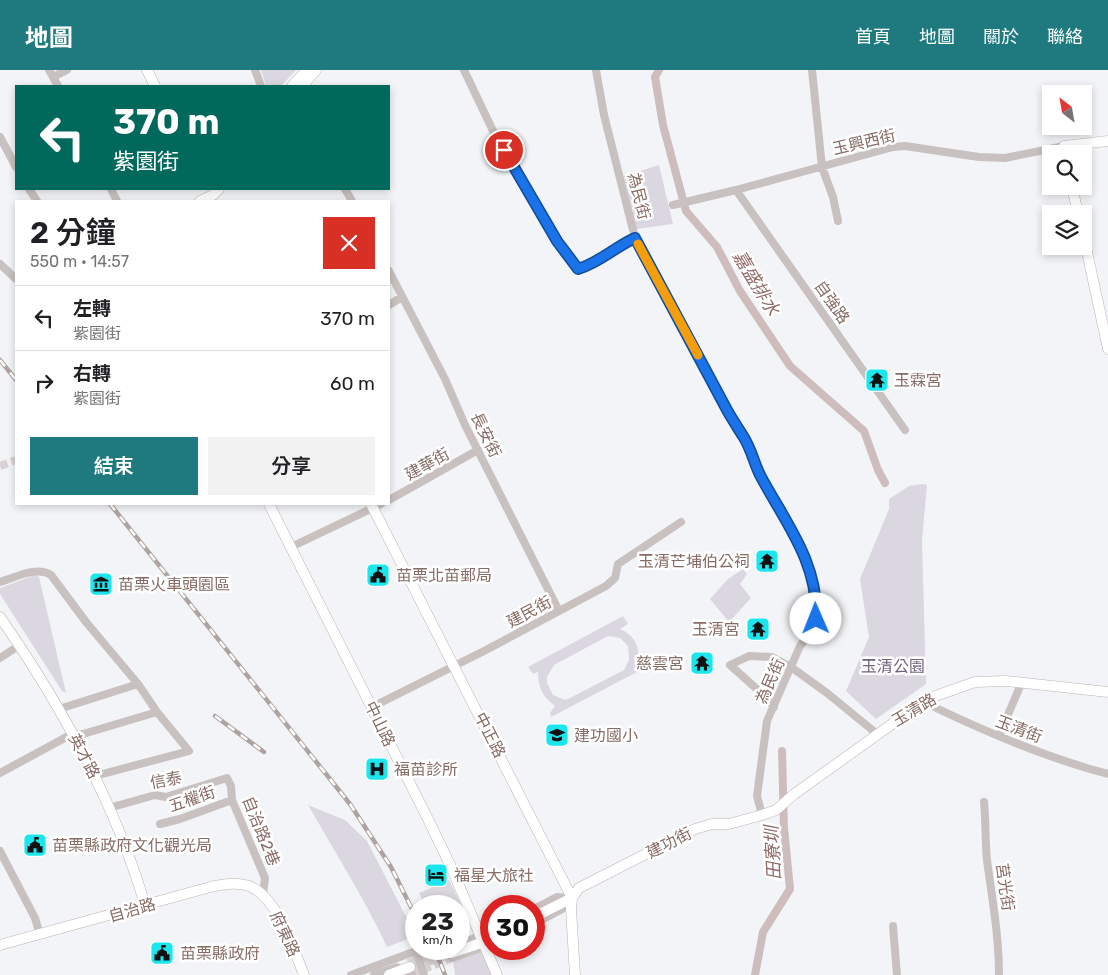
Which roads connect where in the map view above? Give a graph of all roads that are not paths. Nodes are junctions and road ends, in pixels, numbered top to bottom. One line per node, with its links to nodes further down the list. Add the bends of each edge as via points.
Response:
1 (67, 70): 9 (street)
2 (147, 70): 11 (street)
3 (255, 70): 12 (street)
4 (307, 70): 13 (street)
5 (316, 70): 14 (street)
6 (596, 70): 26 (street, 為民街)
7 (812, 70): 20 (street)
8 (467, 71): 26 (street, via 504,150 557,241 578,269 590,266)
9 (51, 74): 10 (street)
10 (57, 85)
11 (155, 85)
12 (261, 85)
13 (293, 85)
14 (302, 85)
15 (0, 137): 19 (street)
16 (1108, 141): 17 (street)
17 (1088, 145)
18 (1042, 153): 20 (street, 玉興西街, via 1006,158 979,157 905,146)
19 (15, 165)
20 (822, 167): 21 (street, 玉興西街); 25 (street)
21 (736, 190): 24 (street, 玉興西街); 34 (street, 自強路)
22 (215, 192): 23 (street)
23 (202, 200)
24 (673, 205)
25 (838, 221)
26 (635, 238): 47 (street, 為民街, via 744,437 801,548 814,581 816,619)
27 (1088, 255): 33 (street)
28 (0, 264): 30 (street)
29 (390, 273): 31 (street, 長安街)
30 (15, 278)
31 (402, 297): 32 (street); 35 (street, 長安街)
32 (390, 304)
33 (1108, 349)
34 (905, 430)
35 (478, 450): 36 (street, 建華街); 42 (street, 長安街)
36 (390, 499)
37 (269, 505): 40 (street, 中山路)
38 (375, 505): 40 (street); 46 (street, 中正路)
39 (681, 522): 42 (street, 建民街, via 618,564 616,578 606,586)
40 (291, 547): 52 (street, 中山路)
41 (0, 582): 48 (street, via 35,571 52,575)
42 (559, 611): 46 (street, 建民街)
43 (0, 617): 44 (street, 英才路)
44 (20, 645): 45 (street); 54 (street, 英才路)
45 (0, 658)
46 (454, 666): 52 (street, 建民街); 71 (street, 中正路)
47 (791, 668): 53 (street, 為民街); 53 (street, via 772,657 760,656 749,656 730,665); 56 (street)
48 (138, 684): 54 (street); 55 (street)
49 (1021, 684): 50 (street, 玉清路); 51 (street, 玉清路, via 974,682); 58 (street)
50 (1108, 692)
51 (926, 699): 56 (street, 玉清路); 58 (street, 玉清街, via 932,706)
52 (372, 707): 77 (street, 中山路)
53 (774, 707): 67 (street, 為民街, via 767,721 756,796)
54 (59, 709): 57 (street, 英才路)
55 (157, 712): 57 (street, via 83,734); 61 (street, 信泰, via 189,751)
56 (876, 733): 66 (street, 玉清路)
57 (72, 734): 59 (street); 61 (street, 英才路)
58 (999, 736): 60 (street, 玉清街)
59 (0, 773)
60 (1108, 774)
61 (95, 776): 65 (street, 英才路)
62 (227, 778): 63 (street, 自治路2巷); 65 (street, 信泰, via 166,797 155,795)
63 (232, 800): 68 (street, 五權街); 70 (street, 自治路2巷, via 265,878)
64 (984, 802): 90 (street, 莒光街)
65 (109, 808): 73 (street, 英才路)
66 (776, 810): 67 (street, 建功街)
67 (762, 815): 71 (street, 建功街, via 695,829 579,888)
68 (160, 824)
69 (0, 851): 78 (street, via 35,918)
70 (263, 895): 73 (street, 自治路, via 250,886 234,883); 82 (street, 府東路, via 273,906)
71 (572, 898): 72 (street, via 557,897); 74 (street, 建功街); 75 (street, via 564,908); 88 (street, 中正路)
72 (545, 903)
73 (145, 906): 78 (street, 自治路)
74 (545, 912)
75 (545, 918)
76 (893, 926): 89 (street)
77 (480, 934)
78 (40, 935): 79 (street, 自治路)
79 (0, 946)
80 (491, 960): 87 (street, 中山路)
81 (409, 970): 84 (street); 85 (street)
82 (304, 975)
83 (351, 975): 86 (street, via 416,951)
84 (374, 975)
85 (389, 975)
86 (424, 975)
87 (497, 975)
88 (575, 975)
89 (897, 975)
90 (998, 975)

